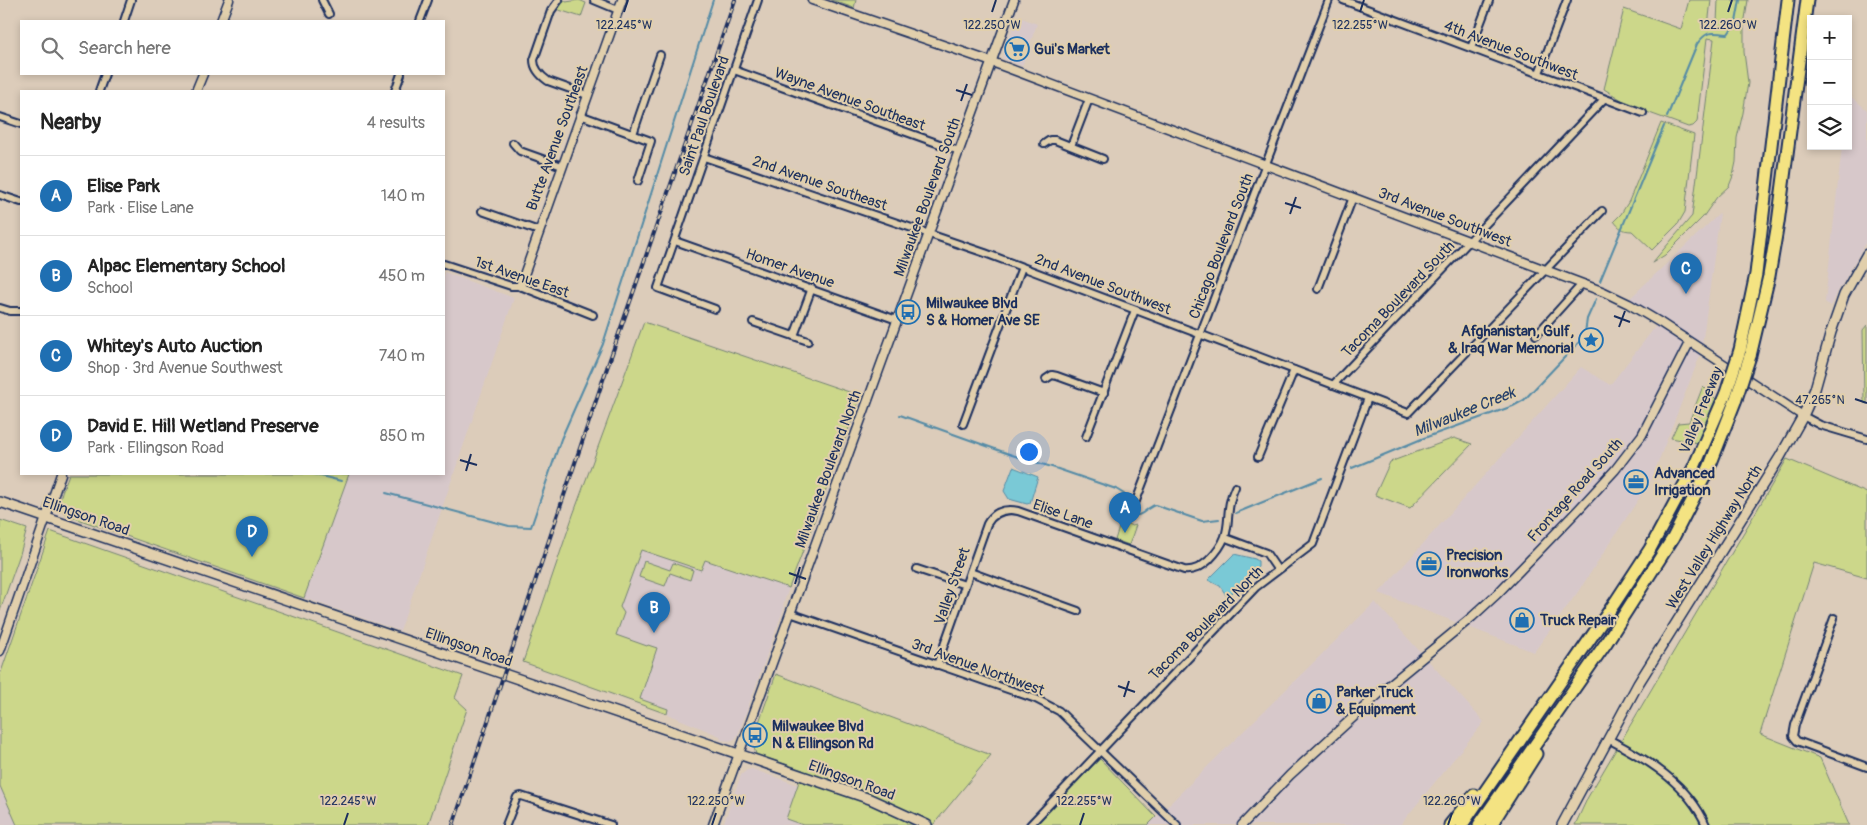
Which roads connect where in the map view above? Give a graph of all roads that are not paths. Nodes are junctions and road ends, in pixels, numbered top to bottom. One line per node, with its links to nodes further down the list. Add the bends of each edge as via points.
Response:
1 (131, 0): 19 (street)
2 (229, 0): 20 (street)
3 (322, 0): 18 (street)
4 (428, 0): 21 (street)
5 (559, 0): 33 (street, via 549,16 534,65 548,81)
6 (594, 0): 17 (street)
7 (622, 0): 17 (street, Butte Avenue Southeast)
8 (758, 0): 25 (street, Saint Paul Boulevard)
9 (812, 0): 24 (street, 3rd Avenue Southwest)
10 (1014, 0): 24 (street, Milwaukee Boulevard South)
11 (1329, 0): 47 (street, Chicago Boulevard South)
12 (1343, 0): 22 (street, 4th Avenue Southwest)
13 (1567, 0): 26 (street)
14 (1788, 0): 79 (highway, Valley Freeway)
15 (1807, 0): 79 (highway, Valley Freeway, via 1770,276)
16 (1489, 1): 22 (street)
17 (618, 10): 33 (street, Butte Avenue Southeast)
18 (330, 14)
19 (124, 20)
20 (222, 20)
21 (420, 20)
22 (1471, 48): 26 (street, 4th Avenue Southwest)
23 (660, 55): 40 (street)
24 (992, 62): 35 (street, 3rd Avenue Southwest); 44 (street, Milwaukee Boulevard South)
25 (734, 70): 44 (street, Wayne Avenue Southeast); 45 (street, Saint Paul Boulevard)
26 (1539, 73): 34 (street, 4th Avenue Southwest)
27 (106, 75): 30 (street)
28 (202, 75): 31 (street)
29 (401, 75): 32 (street)
30 (99, 90)
31 (196, 90)
32 (395, 90)
33 (587, 95): 37 (street, Butte Avenue Southeast)
34 (1604, 98): 36 (street, 4th Avenue Southwest); 58 (street, Tacoma Boulevard South)
35 (1089, 99): 43 (street); 47 (street, 3rd Avenue Southwest)
36 (1642, 113)
37 (580, 115): 40 (street); 48 (street, Butte Avenue Southeast)
38 (0, 117): 39 (street)
39 (20, 124)
40 (632, 134): 49 (street, via 651,141)
41 (513, 143): 48 (street, via 520,151)
42 (1044, 144): 43 (street, via 1050,140)
43 (1071, 146): 46 (street)
44 (959, 151): 56 (street, Milwaukee Boulevard South)
45 (704, 157): 56 (street, 2nd Avenue Southeast); 57 (street, Saint Paul Boulevard)
46 (1103, 159)
47 (1266, 164): 51 (street, 3rd Avenue Southwest); 74 (street, Chicago Boulevard South)
48 (562, 166): 55 (street, Butte Avenue Southeast)
49 (638, 181)
50 (0, 195): 52 (street)
51 (1353, 197): 58 (street, 3rd Avenue Southwest); 66 (street)
52 (20, 202)
53 (482, 211): 55 (street)
54 (1602, 211): 62 (street)
55 (539, 231): 64 (street, Butte Avenue Southeast)
56 (929, 233): 61 (street, 2nd Avenue Southwest); 72 (street, Milwaukee Boulevard South)
57 (675, 241): 65 (street, Homer Avenue); 68 (street, Saint Paul Boulevard, via 658,288)
58 (1469, 241): 62 (street, 3rd Avenue Southwest); 82 (street, Tacoma Boulevard South)
59 (1867, 254): 85 (main road, West Valley Highway North, via 1844,295 1815,389)
60 (445, 264): 64 (street, 1st Avenue East)
61 (1022, 267): 69 (street, 2nd Avenue Southwest); 86 (street)
62 (1545, 270): 63 (street, 3rd Avenue Southwest); 84 (street, 2nd Avenue Southwest, via 1408,413)
63 (1582, 284): 75 (street); 78 (street, 3rd Avenue Southwest, via 1628,304)
64 (520, 286): 71 (street, 1st Avenue East)
65 (812, 288): 72 (street, Homer Avenue); 76 (street)
66 (1318, 289)
67 (0, 308): 70 (street)
68 (715, 309)
69 (1135, 310): 74 (street, 2nd Avenue Southwest); 83 (street)
70 (20, 311)
71 (593, 315)
72 (897, 320): 102 (street, Milwaukee Boulevard North)
73 (753, 322): 76 (street)
74 (1200, 335): 80 (street, 2nd Avenue Southwest); 92 (street, Chicago Boulevard South)
75 (1536, 335)
76 (794, 336): 77 (street)
77 (808, 341)
78 (1689, 343): 85 (street, 3rd Avenue Southwest); 118 (street, Frontage Road South, via 1642,435 1615,470 1491,599 1382,691 1288,777)
79 (1745, 353): 104 (highway, Valley Freeway, bridge, via 1736,399 1709,468 1647,581); 107 (highway, Valley Freeway, bridge, via 1694,467 1650,549)
80 (1294, 370): 82 (street, 2nd Avenue Southwest); 89 (street)
81 (1046, 379): 83 (street, via 1057,376)
82 (1333, 385): 84 (street, 2nd Avenue Southwest)
83 (1104, 393): 87 (street)
84 (1368, 398): 98 (street, via 1313,544)
85 (1802, 416): 88 (street, 3rd Avenue Southwest); 108 (main road, West Valley Highway North, via 1780,457 1642,677)
86 (963, 424)
87 (1086, 437)
88 (1867, 439)
89 (1258, 457)
90 (61, 475): 94 (street)
91 (1235, 487): 96 (street)
92 (1136, 501)
93 (0, 502): 94 (main road, Ellingson Road)
94 (46, 516): 105 (street); 110 (main road, Ellingson Road)
95 (993, 516): 96 (street, Elise Lane, via 1005,510 1018,511 1184,570 1196,570 1208,561); 99 (street, Valley Street, via 987,524)
96 (1226, 538): 98 (street, via 1266,553)
97 (917, 569): 100 (street)
98 (1277, 570): 109 (street, Tacoma Boulevard North, via 1250,593)
99 (970, 572): 100 (street, Valley Street); 101 (street)
100 (965, 586): 106 (street, Valley Street)
101 (1078, 611)
102 (790, 613): 106 (street, 3rd Avenue Northwest); 110 (street, Milwaukee Boulevard North)
103 (1834, 618): 111 (street, via 1793,736 1797,741)
104 (1606, 643): 121 (highway, Valley Freeway); 122 (highway, via 1586,680)
105 (0, 651)
106 (937, 665): 109 (street, 3rd Avenue Northwest, via 1051,706)
107 (1534, 719): 119 (highway); 120 (highway, Valley Freeway)
108 (1608, 739): 123 (main road, West Valley Highway North); 124 (street, via 1668,776 1696,805)
109 (1100, 751): 116 (street, Tacoma Boulevard North); 117 (street, 3rd Avenue Northwest)
110 (739, 755): 114 (street, Milwaukee Boulevard North); 115 (main road, Ellingson Road, via 870,799)
111 (1867, 767)
112 (506, 825): 113 (street, via 517,797 526,796)
113 (611, 825)
114 (714, 825)
115 (927, 825)
116 (1030, 825)
117 (1177, 825)
118 (1242, 825)
119 (1450, 825)
120 (1462, 825)
121 (1478, 825)
122 (1491, 825)
123 (1562, 825)
124 (1706, 825)

